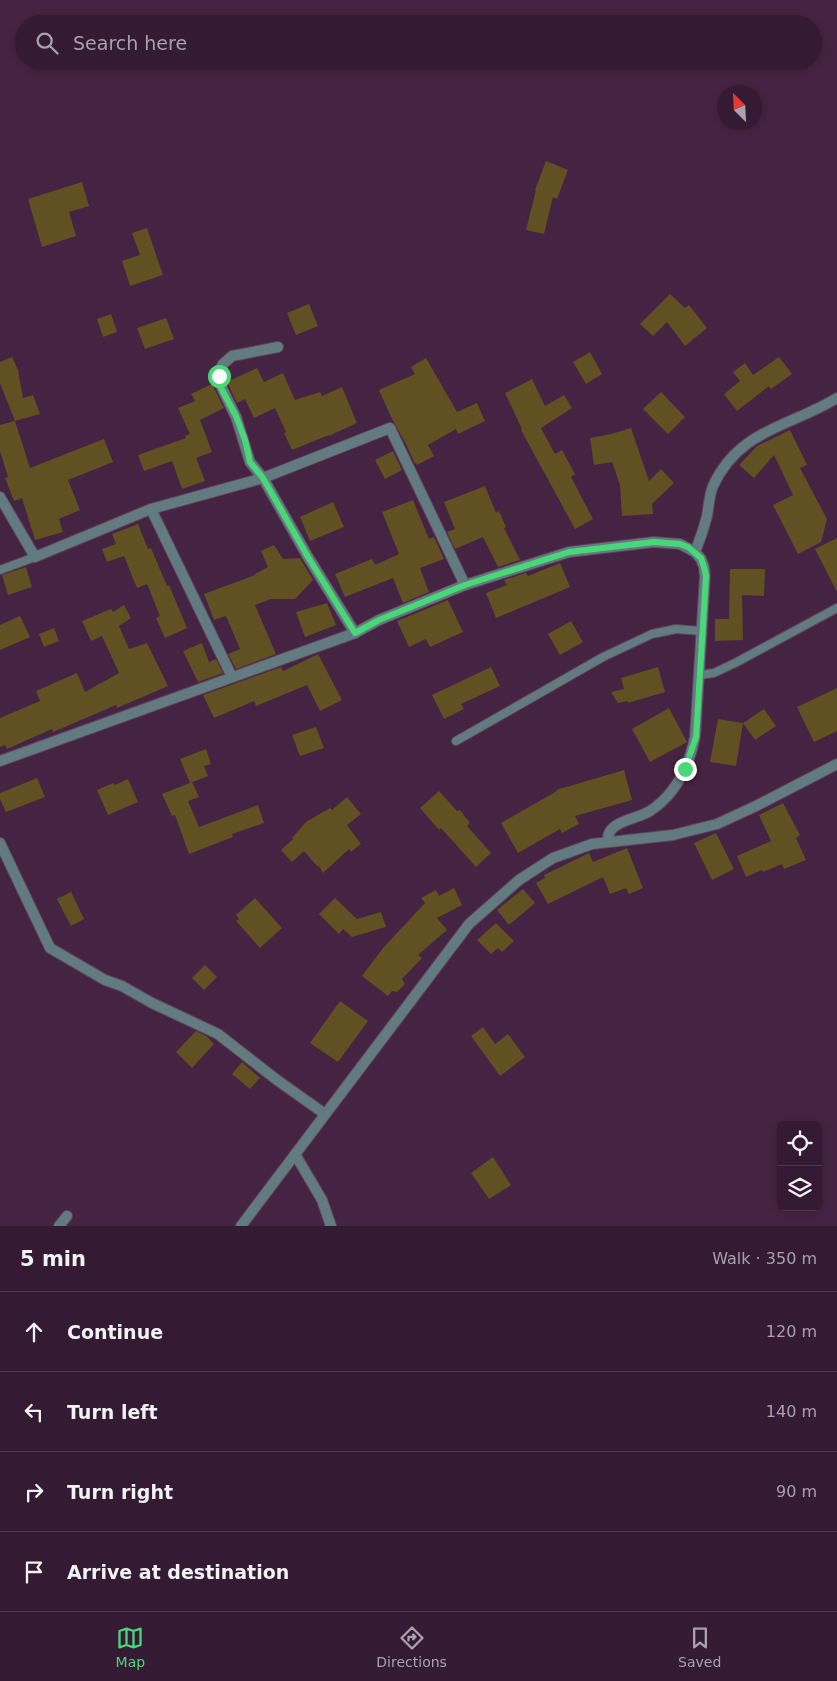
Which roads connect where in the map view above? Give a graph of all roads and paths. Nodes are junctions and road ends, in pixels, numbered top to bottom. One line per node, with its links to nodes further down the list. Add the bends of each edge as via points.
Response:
1 (278, 347): 3 (street, via 232,356 223,364 219,376 221,388 245,440 250,462)
2 (837, 398): 6 (street, via 763,432 737,452 714,485)
3 (263, 478): 5 (street); 9 (street, via 390,428); 12 (street)
4 (0, 496): 7 (street)
5 (151, 509): 7 (street); 14 (street)
6 (695, 552): 9 (street, via 680,544 654,542 569,552); 11 (street, via 701,558 706,576)
7 (35, 557): 8 (lane)
8 (0, 570)
9 (465, 585): 12 (street)
10 (837, 608): 13 (lane, via 738,662)
11 (702, 631): 13 (street); 15 (lane, via 676,629 652,634 603,657)
12 (355, 633): 14 (street)
13 (699, 675): 18 (street, via 696,737 677,784 661,803 641,816 612,827)
14 (232, 677): 16 (street)
15 (456, 741)
16 (0, 761)
17 (837, 764): 18 (street, via 717,824 673,835)
18 (608, 842): 20 (street, via 592,844 554,858 519,880 469,924)
19 (0, 843): 20 (street, via 50,948 105,980 218,1034)
20 (325, 1114): 21 (street)
21 (295, 1154): 24 (street); 25 (street, via 322,1200)
22 (68, 1216): 23 (street)
23 (59, 1226)
24 (241, 1226)
25 (331, 1226)

